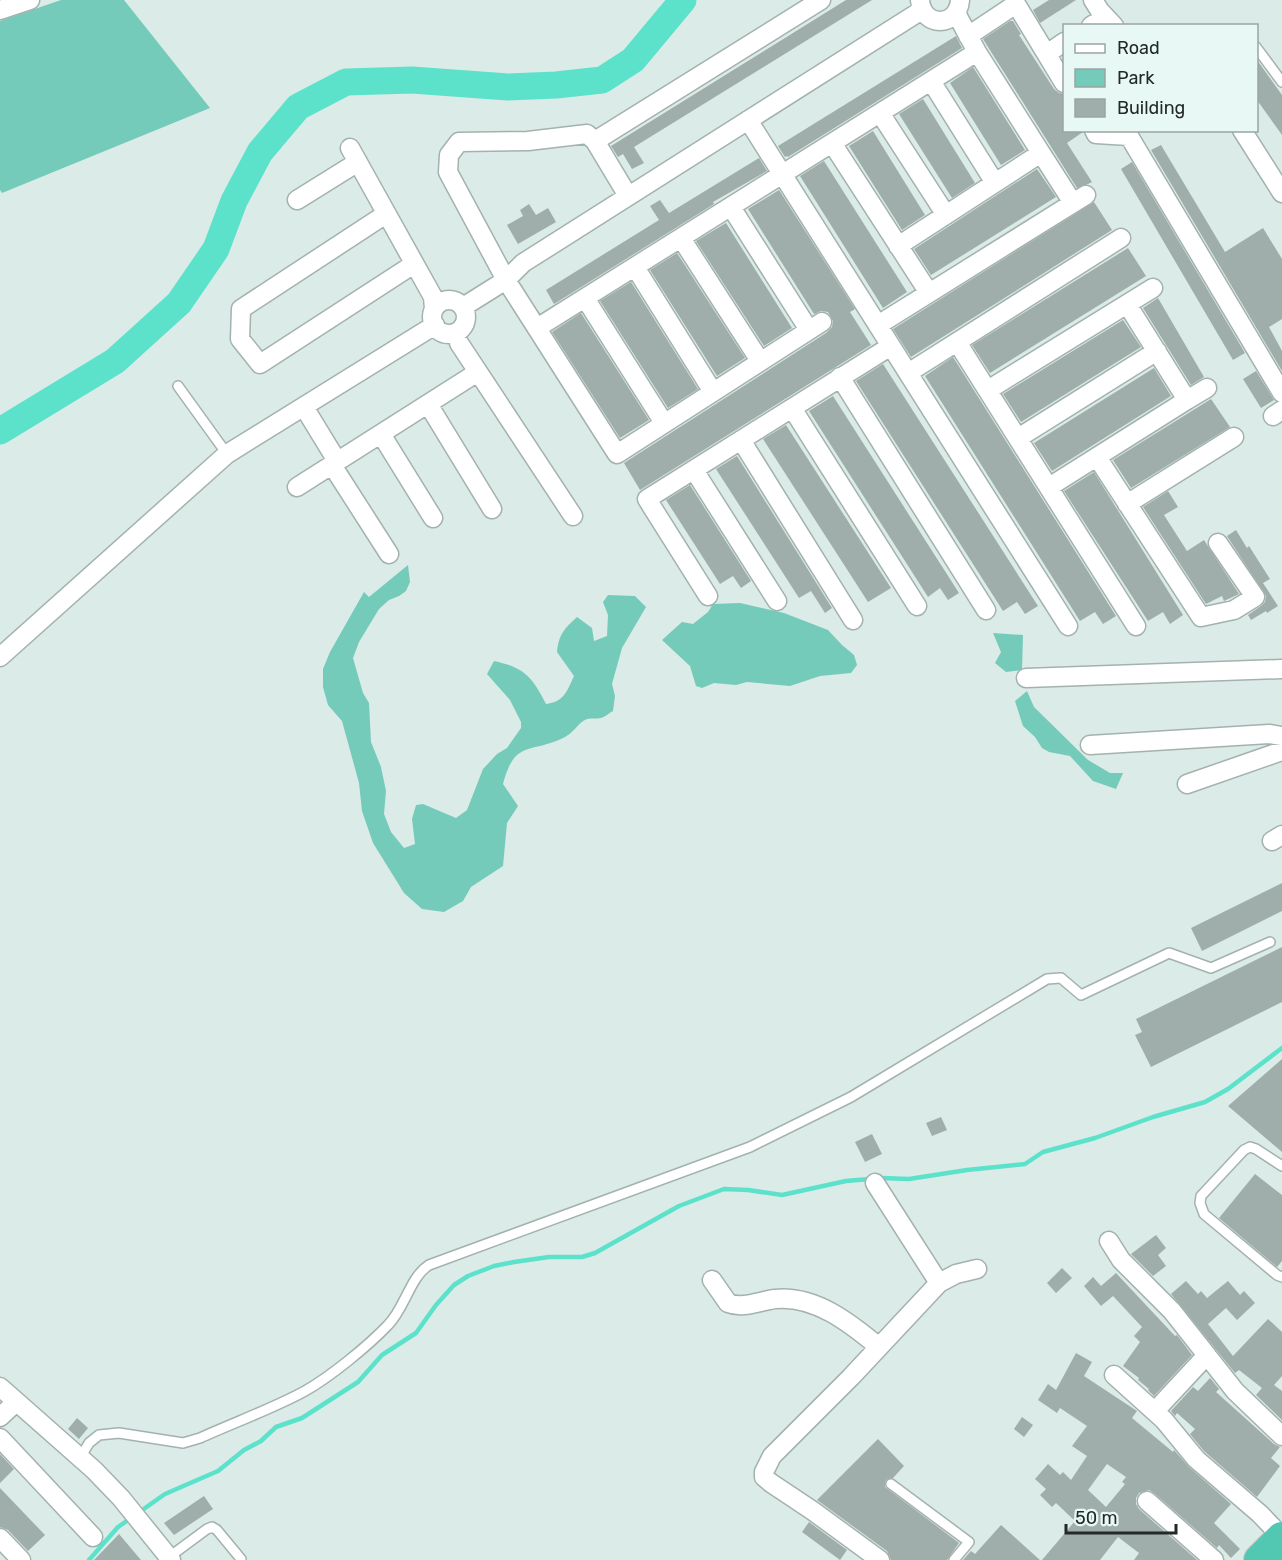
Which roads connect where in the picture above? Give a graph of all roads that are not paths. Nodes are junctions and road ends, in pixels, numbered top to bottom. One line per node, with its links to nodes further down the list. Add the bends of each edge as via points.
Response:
1 (30, 0): 7 (street)
2 (821, 0): 22 (street)
3 (1093, 0): 8 (street)
4 (1020, 2): 9 (street); 13 (street)
5 (921, 5): 6 (street, via 931,19 938,21 951,18); 18 (street)
6 (958, 7): 9 (street)
7 (0, 10)
8 (1112, 24)
9 (968, 36): 12 (street)
10 (1063, 43): 13 (street)
11 (1258, 48): 16 (lane)
12 (977, 52): 15 (street); 24 (street)
13 (1047, 54): 14 (street)
14 (1063, 80)
15 (931, 81): 17 (street); 26 (street)
16 (1282, 82)
17 (880, 113): 23 (street); 32 (street)
18 (748, 120): 25 (street); 28 (street)
19 (1095, 132): 21 (street)
20 (1243, 132): 27 (street)
21 (1135, 133): 59 (street)
22 (595, 141): 28 (street); 38 (street, via 587,134 528,141 459,142 449,155 448,172)
23 (832, 143): 25 (street); 35 (street)
24 (1041, 153): 26 (street); 40 (street, via 1080,199)
25 (783, 174): 30 (street); 45 (street)
26 (995, 183): 32 (street)
27 (1282, 193)
28 (628, 196): 38 (street, via 523,262)
29 (297, 201): 31 (street, via 354,155)
30 (731, 207): 33 (street); 51 (street, via 815,326)
31 (386, 214): 36 (street); 36 (street, via 241,309 240,339 261,364)
32 (946, 214): 35 (street)
33 (681, 238): 37 (street); 51 (street)
34 (1121, 238): 47 (street)
35 (898, 246): 40 (street)
36 (414, 264): 44 (street, via 433,297)
37 (635, 267): 41 (street); 58 (street)
38 (506, 280): 43 (street); 46 (street)
39 (1153, 288): 42 (street)
40 (929, 293): 45 (street)
41 (585, 298): 46 (street); 64 (street)
42 (1127, 304): 50 (street); 57 (street)
43 (463, 307): 44 (street, via 448,300 440,303); 44 (street, via 466,320 459,330 446,333)
44 (435, 317): 62 (street)
45 (878, 325): 49 (street)
46 (537, 328): 64 (street, via 617,454)
47 (957, 342): 53 (street); 57 (street)
48 (459, 343): 52 (street)
49 (891, 345): 53 (street); 54 (street)
50 (1157, 351): 60 (street); 67 (street)
51 (760, 361): 58 (street)
52 (478, 372): 61 (street); 77 (street)
53 (908, 373): 86 (street)
54 (840, 377): 63 (street); 84 (street)
55 (178, 386): 69 (lane)
56 (1207, 388): 60 (street)
57 (988, 390): 67 (street)
58 (713, 392): 64 (street)
59 (1282, 393)
60 (1187, 400): 70 (street)
61 (428, 404): 65 (street); 76 (street)
62 (304, 407): 69 (street); 71 (street)
63 (792, 408): 68 (street); 83 (street)
64 (664, 423)
65 (381, 434): 71 (street); 78 (street)
66 (1234, 437): 75 (street)
67 (1018, 438): 74 (street)
68 (741, 440): 72 (street); 85 (street)
69 (227, 454): 88 (street)
70 (1097, 457): 74 (street); 75 (street)
71 (335, 463): 73 (street); 80 (street)
72 (694, 470): 81 (street, via 647,499); 82 (street)
73 (297, 487)
74 (1049, 487): 87 (street)
75 (1127, 504): 79 (street, via 1201,617 1234,610 1255,597)
76 (492, 509)
77 (573, 516)
78 (433, 518)
79 (1218, 543)
80 (389, 554)
81 (708, 596)
82 (777, 601)
83 (917, 606)
84 (986, 610)
85 (853, 620)
86 (1068, 626)
87 (1136, 626)
88 (0, 657)
89 (1282, 669): 90 (street)
90 (1026, 678)
91 (1282, 736): 92 (street)
92 (1090, 746)
93 (1282, 751): 94 (street)
94 (1187, 784)
95 (1269, 942): 111 (lane, via 1211,968 1169,953 1081,994 1061,978 1047,979 851,1097 750,1147 429,1265 417,1277 388,1325 304,1392 183,1443 119,1433 99,1435 88,1443)
96 (1282, 1166): 100 (lane, via 1250,1147 1201,1196 1200,1203 1204,1214)
97 (875, 1183): 102 (street)
98 (1108, 1241): 104 (street)
99 (977, 1269): 102 (street)
100 (1282, 1277)
101 (712, 1280): 103 (street, via 728,1303 739,1306 784,1299 808,1302 845,1320)
102 (939, 1283): 103 (street)
103 (879, 1347): 120 (street, via 772,1456 764,1477)
104 (1207, 1356): 107 (street); 109 (street, via 1249,1406)
105 (1114, 1375): 107 (street)
106 (5, 1393): 108 (street); 111 (street)
107 (1155, 1411): 116 (street, via 1196,1459)
108 (0, 1417)
109 (1282, 1436)
110 (0, 1438): 114 (street)
111 (80, 1458): 117 (street, via 121,1498)
112 (891, 1484): 121 (lane, via 969,1542)
113 (1147, 1501): 122 (street)
114 (93, 1537)
115 (0, 1538): 119 (street)
116 (1282, 1538): 123 (highway)
117 (170, 1559): 118 (lane, via 212,1527)
118 (241, 1559)
119 (21, 1560)
120 (880, 1560)
121 (954, 1560)
122 (1214, 1560)
123 (1260, 1560)

